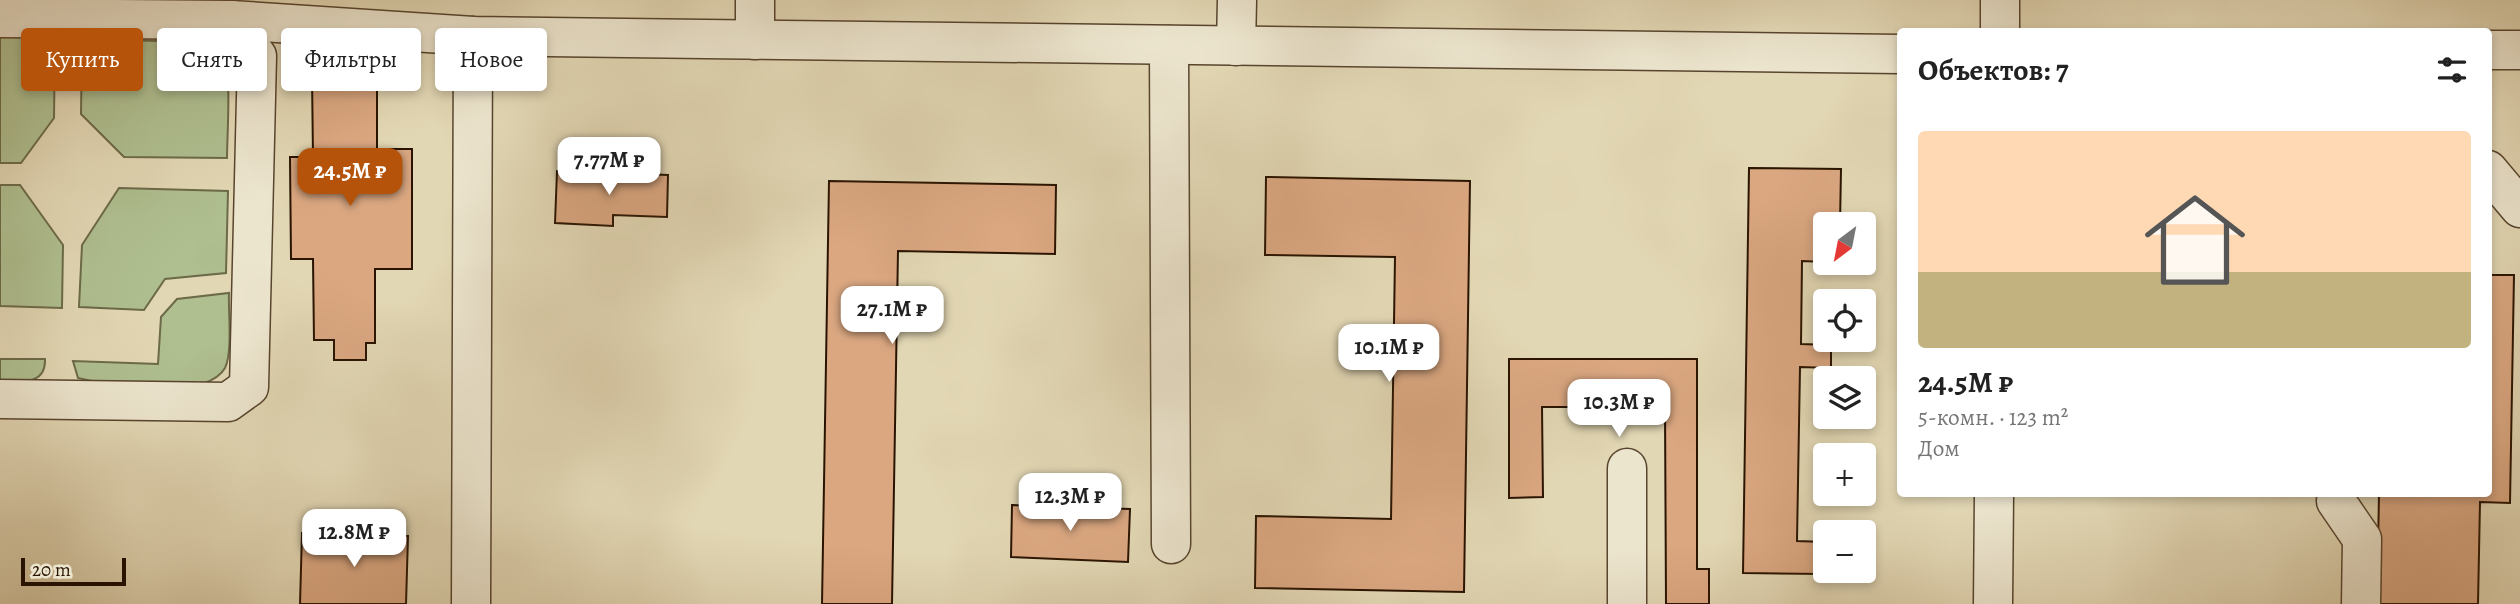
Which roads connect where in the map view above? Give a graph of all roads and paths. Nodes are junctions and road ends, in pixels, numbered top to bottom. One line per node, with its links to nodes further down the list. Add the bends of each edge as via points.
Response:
1 (755, 0): 9 (street)
2 (1237, 0): 11 (street)
3 (2000, 0): 6 (street)
4 (0, 18): 5 (street)
5 (230, 20): 7 (street); 18 (street, via 257,56 249,387 228,402)
6 (2000, 28)
7 (435, 33)
8 (547, 37): 9 (street)
9 (755, 40): 10 (street)
10 (1169, 45): 11 (street); 22 (street)
11 (1236, 46): 14 (street)
12 (2492, 50): 13 (street)
13 (2520, 50)
14 (1897, 54)
15 (473, 91): 23 (street)
16 (2492, 175): 17 (street)
17 (2520, 208)
18 (0, 399)
19 (1626, 468): 24 (street)
20 (1994, 497): 25 (street)
21 (2337, 497): 26 (street, via 2362,539)
22 (1171, 544)
23 (471, 604)
24 (1627, 604)
25 (1993, 604)
26 (2361, 604)

